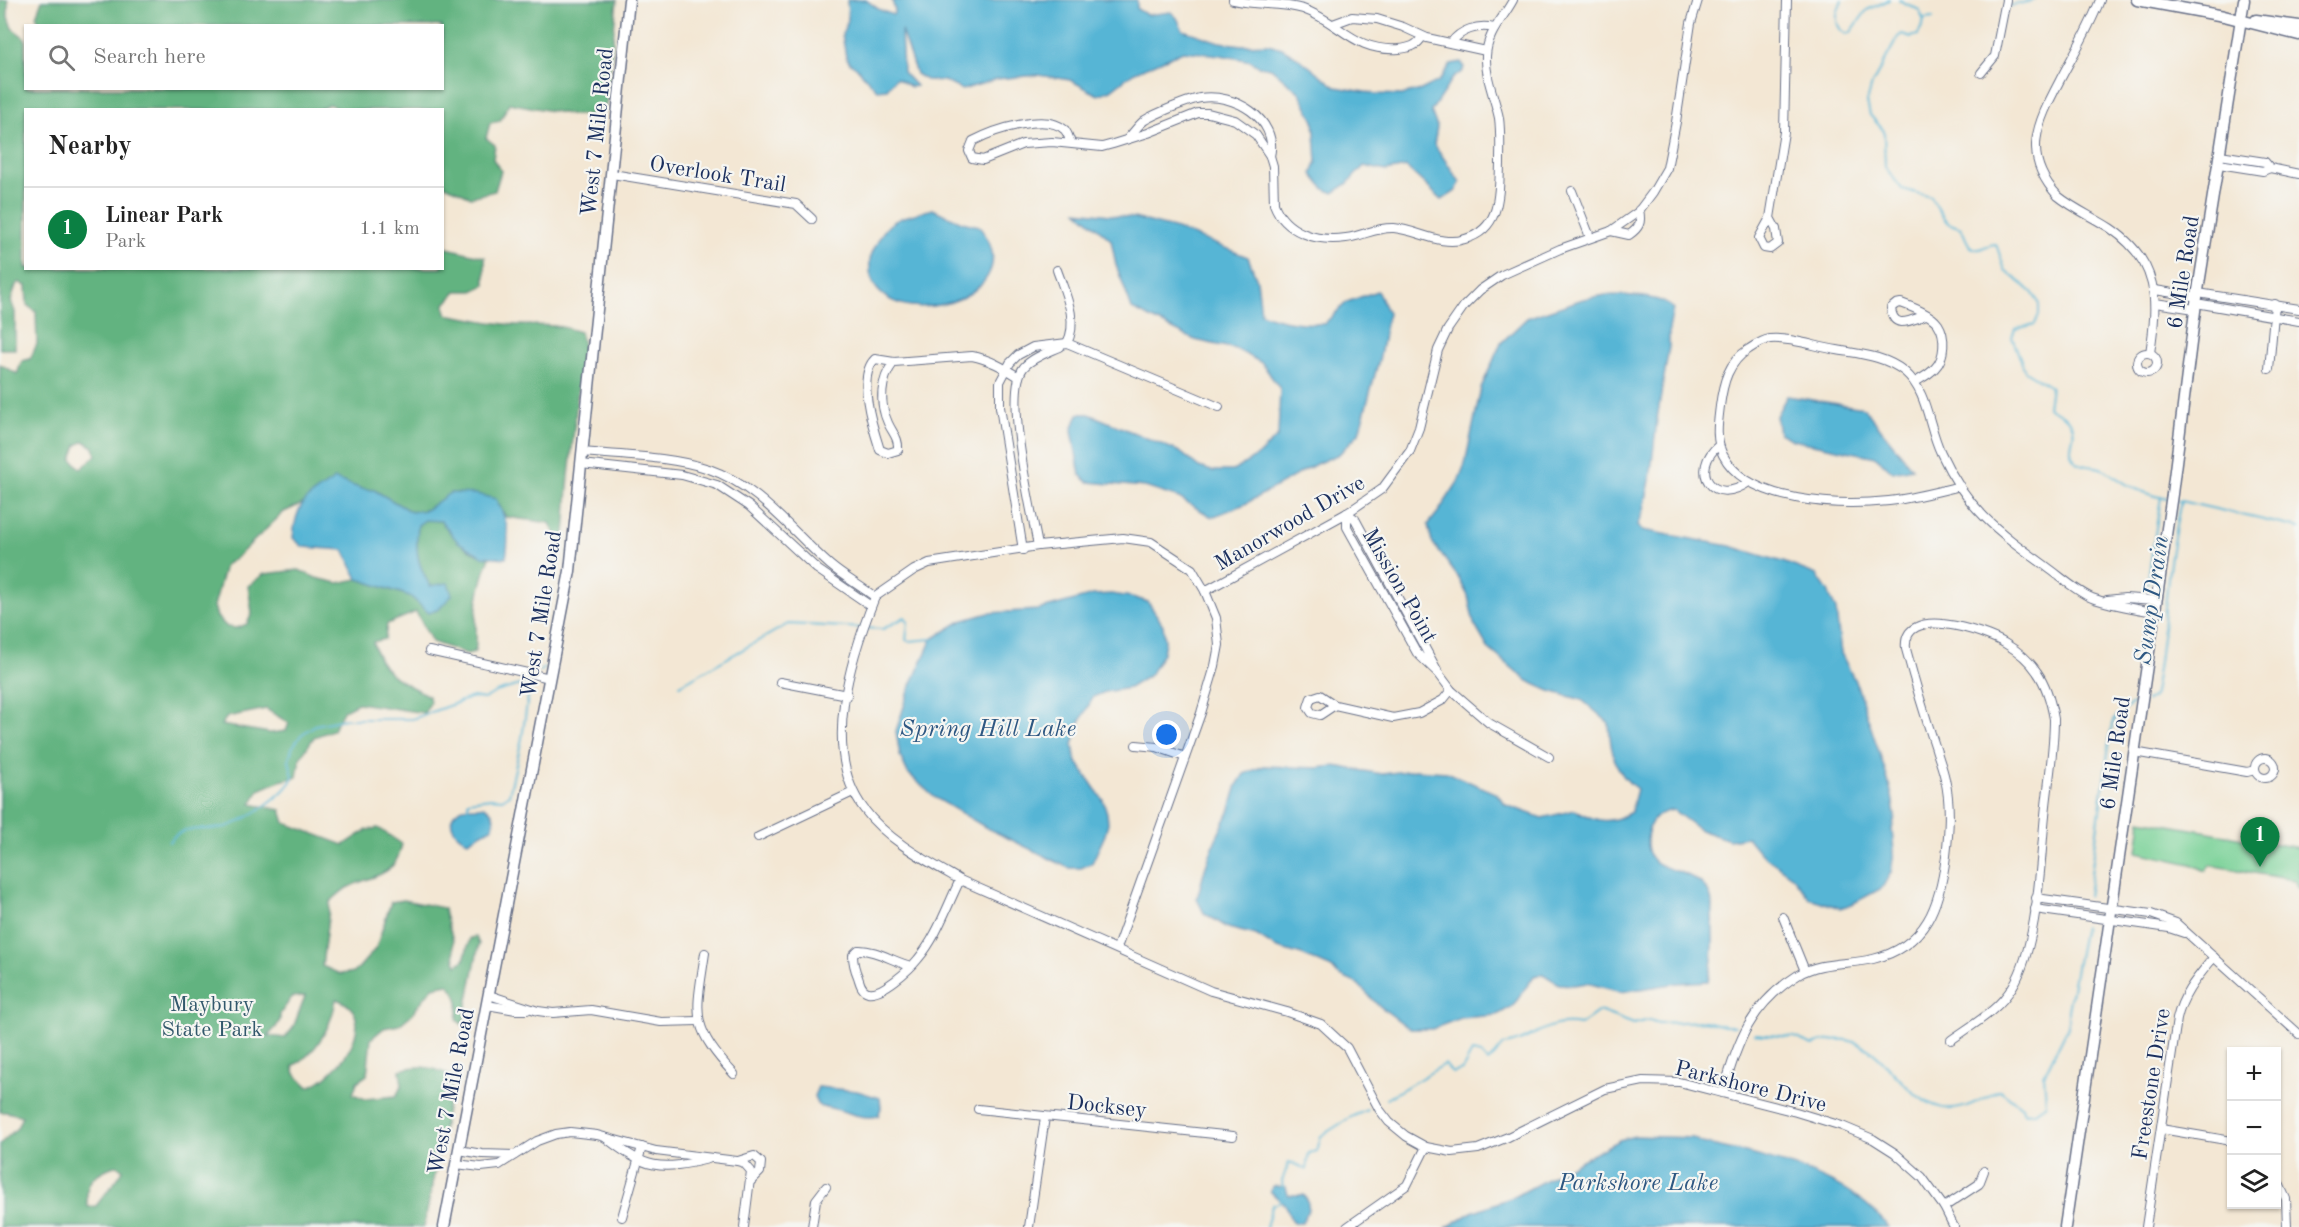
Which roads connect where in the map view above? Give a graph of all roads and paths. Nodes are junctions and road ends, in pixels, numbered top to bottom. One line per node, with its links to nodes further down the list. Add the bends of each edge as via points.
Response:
1 (629, 0): 25 (street, West 7 Mile Road)
2 (1233, 0): 11 (street, via 1293,7)
3 (1514, 0): 13 (street)
4 (1698, 0): 28 (street, Manorwood Drive, via 1667,168)
5 (1787, 0): 29 (street, via 1785,122)
6 (2006, 0): 18 (street, via 1995,56)
7 (2100, 0): 34 (street, via 2039,123 2038,161 2045,180 2058,196 2125,241 2142,262)
8 (2137, 0): 10 (street)
9 (2244, 0): 10 (street, 6 Mile Road)
10 (2241, 20): 12 (street); 14 (street); 24 (street, 6 Mile Road)
11 (1333, 24): 15 (street, via 1352,17 1377,19); 15 (street, via 1359,44 1374,48 1407,49)
12 (2299, 26)
13 (1494, 28): 16 (street, via 1484,25 1458,33); 17 (street)
14 (2299, 35)
15 (1422, 37): 16 (street)
16 (1451, 43): 17 (street)
17 (1486, 51): 23 (street, via 1487,75 1499,122 1499,198 1491,220 1476,235 1453,241 1396,228 1341,239 1305,234 1289,226 1276,210)
18 (1981, 73)
19 (1224, 99): 20 (street); 21 (street, via 1198,98 1143,121); 23 (street, via 1250,110 1263,122 1273,144)
20 (1221, 116): 21 (street, via 1198,113); 23 (street, via 1246,126)
21 (1128, 138): 22 (street, via 1102,147)
22 (1071, 143): 22 (street, via 1067,132 1050,122 1006,127 973,141 969,151 972,158 983,160 1023,144)
23 (1270, 156)
24 (2219, 159): 26 (street, via 2265,162 2270,168); 35 (street, 6 Mile Road)
25 (612, 174): 30 (street, Overlook Trail, via 796,204); 53 (street, West 7 Mile Road)
26 (2299, 174)
27 (1572, 191): 32 (street)
28 (1639, 210): 31 (street, Manorwood Drive); 31 (street, Manorwood Drive, via 1638,229 1629,235)
29 (1770, 218)
30 (812, 219)
31 (1611, 231): 32 (street, Manorwood Drive)
32 (1590, 237): 62 (street, Manorwood Drive, via 1502,275 1464,306 1438,350 1410,451 1382,489)
33 (1057, 270): 42 (street, via 1071,320 1072,334)
34 (2155, 291): 35 (street); 36 (street)
35 (2197, 300): 36 (street); 37 (street); 40 (street); 70 (street, 6 Mile Road)
36 (2156, 303): 43 (street)
37 (2275, 304): 38 (street); 40 (street)
38 (2299, 309)
39 (1926, 315): 48 (street, via 1938,325 1943,351 1934,370)
40 (2274, 316): 41 (street); 46 (street)
41 (2299, 321)
42 (1067, 343): 45 (street, via 1033,347 1018,355); 47 (street, via 1032,361); 49 (street)
43 (2150, 353)
44 (894, 363): 44 (street, via 875,359 868,380 871,424 880,450 888,453 898,450 899,441 888,424 883,402 883,382); 45 (street, via 965,356)
45 (1006, 369): 47 (street); 51 (street, via 999,391)
46 (2269, 369)
47 (1019, 377): 50 (street)
48 (1916, 382): 52 (street, via 1896,365 1878,358 1768,339 1743,352 1727,372 1717,430); 60 (street, via 1939,448)
49 (1219, 407)
50 (1019, 435): 51 (street); 56 (street)
51 (1005, 438): 57 (street)
52 (1719, 445): 58 (street, via 1730,466); 58 (street, via 1705,468 1713,488 1732,492)
53 (581, 458): 54 (street); 55 (street); 72 (street, West 7 Mile Road, via 570,571)
54 (665, 460): 55 (street); 59 (street, via 710,470)
55 (664, 472): 61 (street, via 702,480)
56 (1026, 477): 57 (street); 64 (street)
57 (1011, 479): 66 (street)
58 (1749, 482): 60 (street, via 1786,495 1857,503 1917,497)
59 (738, 483): 61 (street); 63 (street)
60 (1959, 486): 70 (street, via 2002,534 2085,594 2103,601 2125,598)
61 (732, 494): 65 (street)
62 (1347, 513): 67 (street, Manorwood Drive); 74 (street, Mission Point, via 1347,527 1417,653)
63 (804, 541): 65 (street); 68 (street)
64 (1038, 546): 66 (street); 67 (street, via 1123,538 1150,542 1192,569)
65 (797, 550): 69 (street, via 817,569)
66 (1023, 550): 68 (street, via 929,564)
67 (1205, 591): 79 (street, via 1216,618 1219,645)
68 (875, 597): 69 (street, Parkshore Drive)
69 (872, 606): 75 (street, Parkshore Drive)
70 (2154, 606): 78 (street, 6 Mile Road)
71 (429, 651): 72 (street)
72 (550, 678): 94 (street, West 7 Mile Road)
73 (780, 682): 75 (street)
74 (1451, 690): 76 (street, via 1443,700 1419,713 1393,718); 80 (street, Mission Point, via 1489,723)
75 (847, 695): 82 (street, Parkshore Drive, via 841,746)
76 (1335, 705)
77 (1136, 746): 79 (street, via 1164,749)
78 (2134, 752): 81 (street, via 2247,772); 87 (street, 6 Mile Road)
79 (1185, 757): 89 (street)
80 (1549, 757)
81 (2255, 770)
82 (853, 792): 83 (street); 84 (street, Parkshore Drive, via 886,831)
83 (758, 837)
84 (960, 880): 89 (street, Parkshore Drive); 92 (street, via 931,940)
85 (2036, 897): 86 (street); 87 (street); 93 (street, via 2054,730 2048,689 2031,665 2005,643 1961,628 1916,626 1907,636 1906,649 1946,780 1948,805 1944,878 1936,906 1911,940 1887,954)
86 (2035, 909): 87 (street); 97 (street, via 2030,946 2015,984 1999,1005)
87 (2110, 914): 91 (street, via 2162,917); 126 (street, 6 Mile Road)
88 (1783, 917): 93 (street)
89 (1117, 948): 107 (street, Parkshore Drive, via 1211,991 1321,1024 1347,1048 1389,1122)
90 (705, 953): 95 (street)
91 (2214, 957): 96 (street); 102 (street, Freestone Drive, via 2181,1002)
92 (911, 966): 92 (street, via 888,986 870,992 860,986 853,955 865,950)
93 (1805, 971): 99 (street, via 1772,994 1753,1015 1738,1043)
94 (488, 1000): 95 (street, via 553,1013 597,1011 661,1022); 108 (street, West 7 Mile Road)
95 (698, 1021): 98 (street, via 709,1047)
96 (2299, 1034)
97 (1951, 1040)
98 (734, 1074)
99 (1723, 1093): 107 (street, Parkshore Drive, via 1678,1082 1624,1084 1591,1095 1488,1146 1452,1152); 118 (street, Parkshore Drive, via 1842,1126 1873,1139 1910,1166)
100 (978, 1109): 101 (street, Docksey)
101 (1045, 1117): 103 (street, Docksey); 123 (street)
102 (2161, 1129): 105 (street); 127 (street, Freestone Drive)
103 (1233, 1136)
104 (605, 1137): 106 (street); 109 (street, via 556,1134); 111 (street)
105 (2227, 1140)
106 (642, 1147): 110 (street); 111 (street)
107 (1426, 1147): 124 (street, via 1407,1185)
108 (459, 1150): 109 (street); 113 (street, West 7 Mile Road)
109 (514, 1155): 113 (street, via 499,1165)
110 (713, 1158): 111 (street, via 668,1167); 112 (street)
111 (638, 1160): 119 (street)
112 (737, 1161): 115 (street, via 749,1167); 115 (street, via 754,1156 761,1162 760,1172)
113 (456, 1164): 120 (street, West 7 Mile Road)
114 (1984, 1171): 118 (street, via 1979,1184)
115 (751, 1181): 121 (street)
116 (2281, 1186): 128 (street)
117 (826, 1187): 122 (street, via 816,1200)
118 (1944, 1207): 125 (street, Parkshore Drive)
119 (622, 1217)
120 (444, 1227)
121 (744, 1227)
122 (812, 1227)
123 (1029, 1227)
124 (1347, 1227)
125 (1954, 1227)
126 (2065, 1227)
127 (2146, 1227)
128 (2288, 1227)

